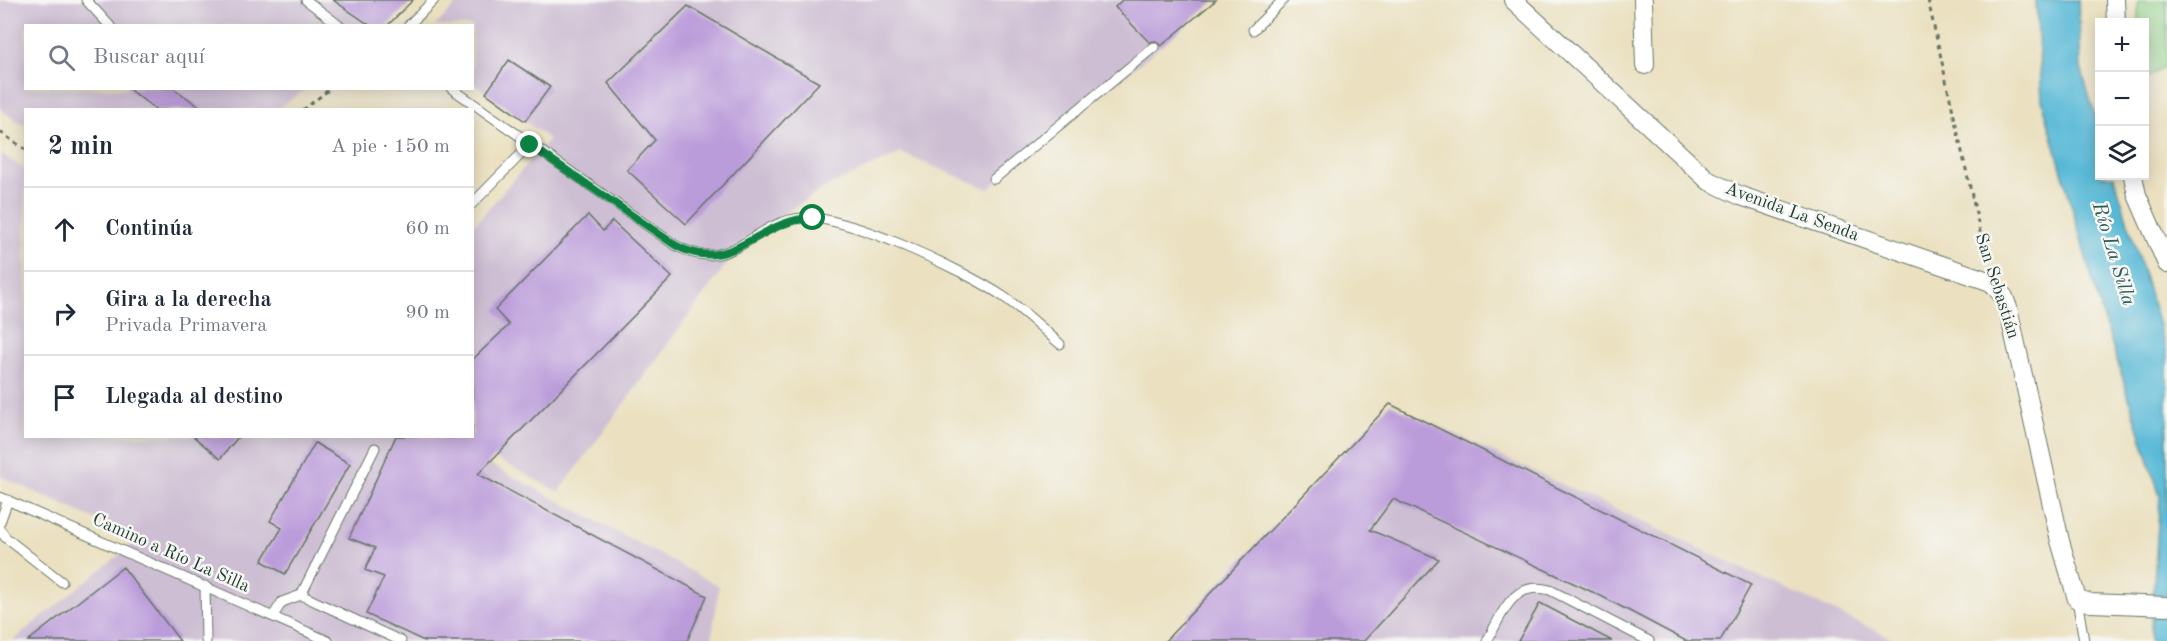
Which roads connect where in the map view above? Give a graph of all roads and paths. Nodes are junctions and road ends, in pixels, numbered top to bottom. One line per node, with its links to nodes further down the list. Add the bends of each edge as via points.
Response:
1 (86, 0): 10 (lane)
2 (306, 0): 11 (lane)
3 (434, 0): 12 (lane)
4 (1284, 0): 13 (lane)
5 (1513, 0): 26 (street, Avenida La Senda, via 1709,181 1741,196)
6 (1928, 0): 26 (path, San Sebastián)
7 (2115, 0): 9 (street)
8 (1641, 3): 15 (street)
9 (2116, 18)
10 (108, 24)
11 (337, 24)
12 (410, 24)
13 (1253, 30)
14 (1154, 47): 22 (lane)
15 (1646, 65)
16 (328, 90): 18 (path)
17 (454, 90): 20 (lane)
18 (306, 108)
19 (0, 132): 21 (path)
20 (530, 145): 24 (lane); 27 (lane, via 694,255 718,256 799,218 827,219 909,249 988,286)
21 (24, 149)
22 (994, 179)
23 (2134, 180): 25 (street)
24 (474, 202)
25 (2167, 264)
26 (1991, 282): 35 (street, San Sebastián, via 2008,308 2060,541)
27 (1060, 344)
28 (375, 448): 34 (lane)
29 (4, 499): 30 (lane); 33 (lane, Camino a Río La Silla)
30 (0, 522)
31 (0, 529): 32 (lane)
32 (62, 582)
33 (205, 586): 37 (lane, Camino a Río La Silla); 38 (lane)
34 (301, 595): 37 (lane, via 282,602); 40 (lane)
35 (2084, 601): 36 (street); 43 (lane, San Sebastián)
36 (2167, 606)
37 (273, 616): 39 (lane, Camino a Río La Silla)
38 (206, 641)
39 (328, 641)
40 (401, 641)
41 (1487, 641): 42 (lane, via 1510,602 1521,590 1535,586)
42 (1649, 641)
43 (2084, 641)

